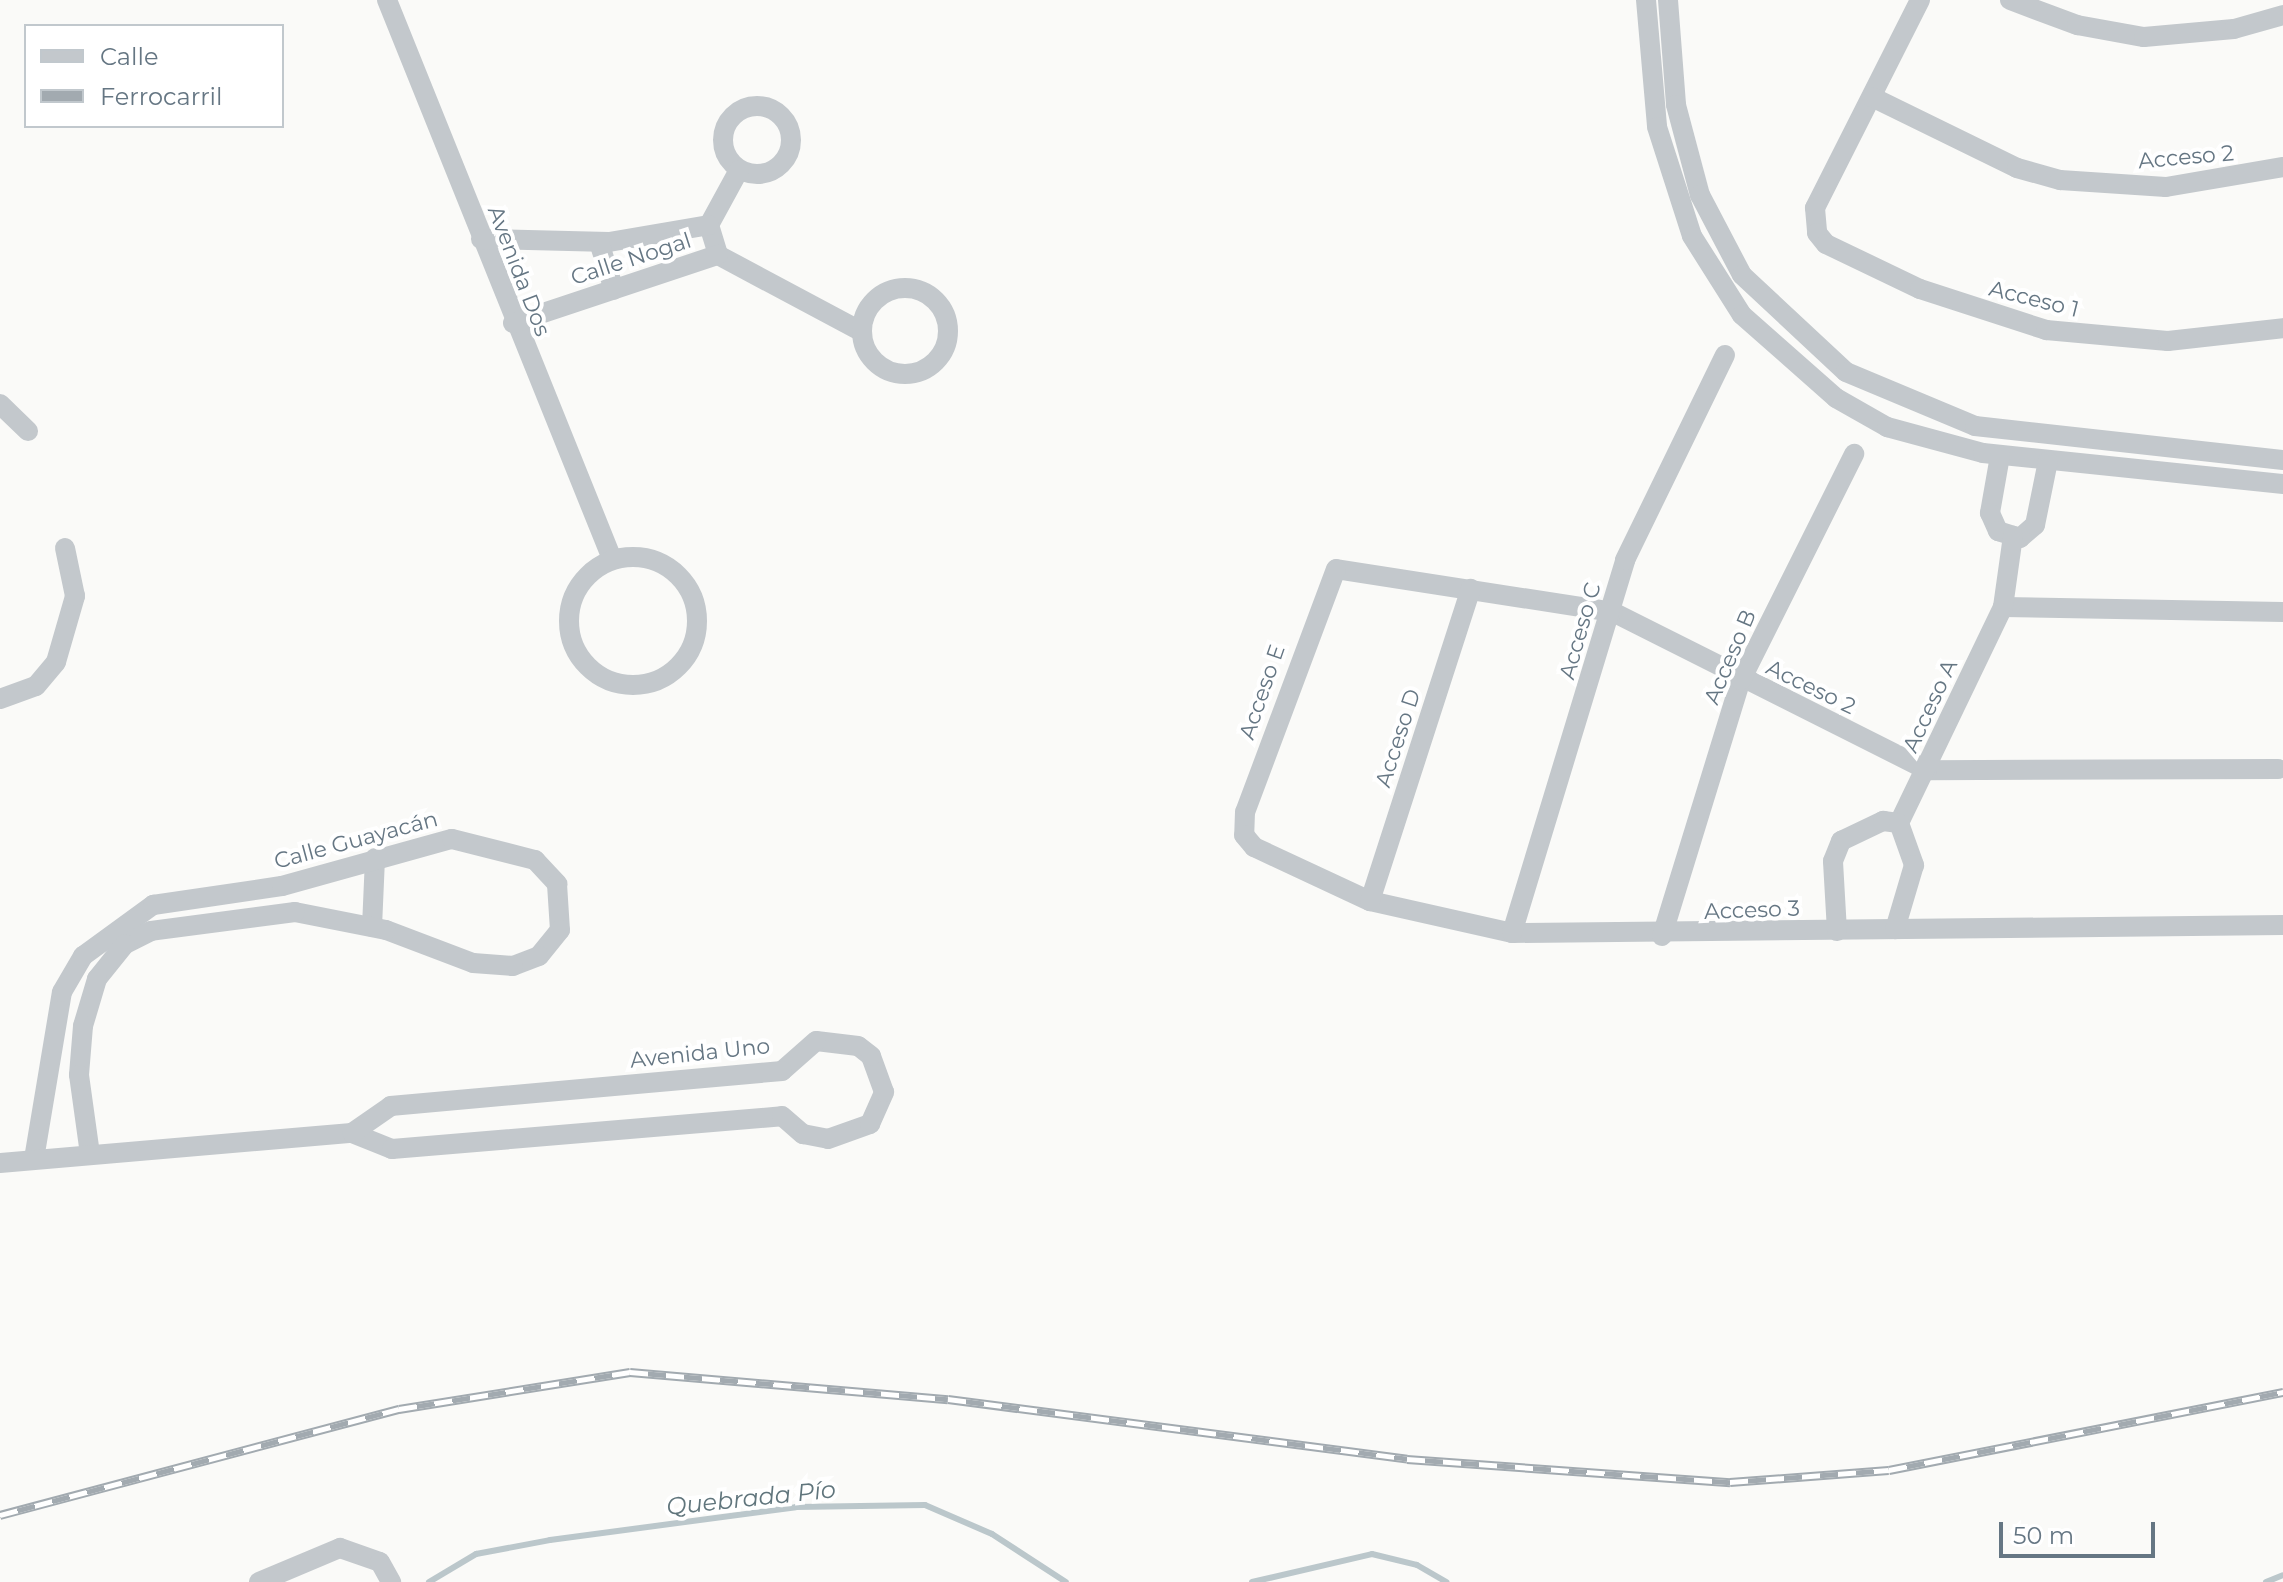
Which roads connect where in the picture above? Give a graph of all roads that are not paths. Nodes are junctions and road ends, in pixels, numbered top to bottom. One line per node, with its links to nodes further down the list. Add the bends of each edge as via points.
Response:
1 (1646, 0): 22 (street, via 1670,182 1713,277 1742,315 1836,398 1887,427)
2 (1668, 0): 23 (street, via 1676,105 1700,195 1742,275 1846,372 1975,426)
3 (1920, 0): 7 (street)
4 (2010, 0): 6 (street, via 2077,25 2144,37 2221,32)
5 (398, 3): 11 (street, Avenida Dos)
6 (2283, 15)
7 (1872, 97): 8 (street, Acceso 2, via 2017,168 2060,180 2166,187); 16 (street, Acceso 1, via 1815,208 1817,233 1826,244 1920,289 2046,330 2168,341)
8 (2283, 167)
9 (739, 170): 10 (street, Calle Nogal)
10 (709, 225): 12 (street, Calle Nogal); 13 (street, Calle Nogal)
11 (481, 239): 12 (street, Calle Nogal); 15 (street, Avenida Dos)
12 (599, 242): 14 (street)
13 (718, 255): 14 (street, Calle Nogal); 17 (street, Calle Nogal)
14 (614, 290): 15 (street, Calle Nogal)
15 (513, 323): 28 (street, Avenida Dos)
16 (2283, 328)
17 (862, 332): 17 (street, via 873,360 899,374 928,368 949,332 929,295 900,288 870,305)
18 (1725, 355): 32 (street, Acceso C, via 1638,525)
19 (0, 404): 20 (street)
20 (28, 431)
21 (1854, 454): 34 (street, Acceso B)
22 (2000, 456): 24 (street); 26 (street, via 1990,513 1998,531)
23 (2283, 460)
24 (2048, 461): 25 (street); 26 (street, via 2035,525)
25 (2283, 484)
26 (2013, 536): 31 (street, Acceso A)
27 (65, 548): 35 (street, via 75,596 56,662 36,686)
28 (612, 559): 28 (street, via 573,593 570,637 596,674 619,684 659,680 691,648 694,599 666,565 635,556)
29 (1336, 569): 30 (street, Acceso 2); 39 (street, Acceso E, via 1245,812)
30 (1471, 589): 32 (street, Acceso 2); 42 (street, Acceso D)
31 (2003, 607): 33 (street); 37 (street, Acceso A)
32 (1613, 612): 34 (street, Acceso 2); 48 (street, Acceso C)
33 (2283, 612)
34 (1741, 680): 37 (street, Acceso 2); 49 (street, Acceso B)
35 (0, 699)
36 (2278, 769): 37 (street, Acceso 2)
37 (1927, 770): 38 (street, Acceso A)
38 (1899, 823): 46 (street, via 1914,865); 47 (street, via 1862,826 1841,841 1830,881)
39 (1244, 835): 42 (street, Acceso 3, via 1254,847)
40 (375, 858): 41 (street, Calle Guayacán, via 282,886); 45 (street); 45 (street, Calle Guayacán, via 452,839 490,844 535,860 557,884 563,907 560,930 539,956 513,966 473,963)
41 (213, 896): 43 (street); 50 (street, Calle Guayacán, via 153,905 113,929 69,980)
42 (1370, 901): 48 (street, Acceso 3)
43 (215, 925): 45 (street, Calle Guayacán, via 295,912); 51 (street, Calle Guayacán, via 151,931 125,944 97,979)
44 (2283, 925): 46 (street, Acceso 3)
45 (372, 927)
46 (1895, 929): 47 (street, Acceso 3)
47 (1837, 931): 49 (street, Acceso 3)
48 (1512, 933): 49 (street, Acceso 3)
49 (1662, 936)
50 (56, 1024): 51 (street); 54 (street, Calle Guayacán)
51 (83, 1026): 53 (street, Calle Guayacán, via 79,1075)
52 (352, 1133): 52 (street, Avenida Uno, via 392,1149 782,1116 803,1134 828,1139 870,1124 884,1092 864,1051 816,1041 782,1071 391,1106); 53 (street, Avenida Uno)
53 (90, 1154): 54 (street, Avenida Uno)
54 (34, 1159): 55 (street, Avenida Uno)
55 (0, 1163)
56 (259, 1582): 57 (street, via 340,1548 372,1557)
57 (391, 1582)

